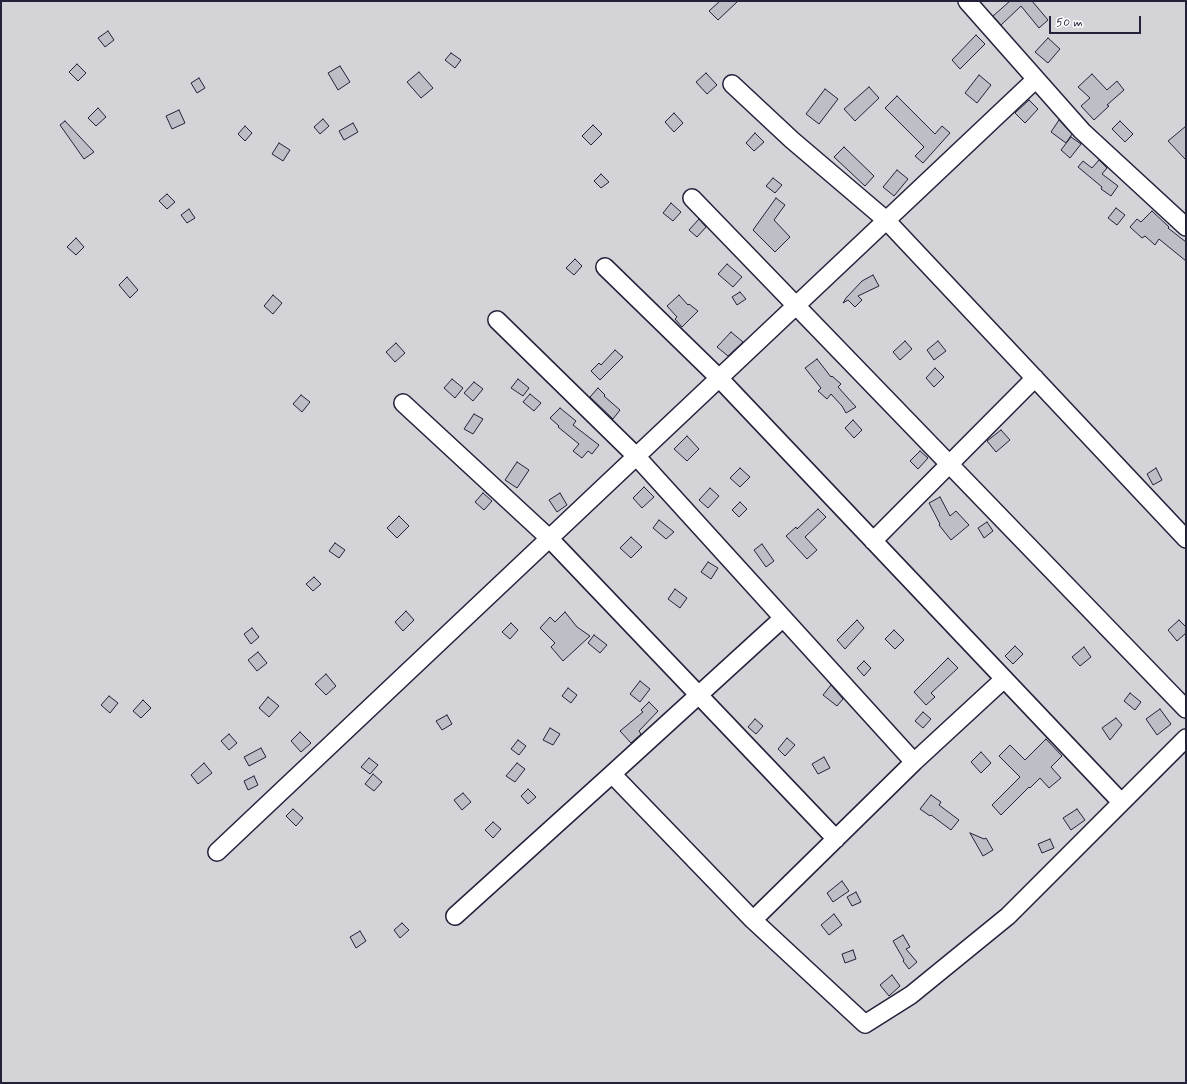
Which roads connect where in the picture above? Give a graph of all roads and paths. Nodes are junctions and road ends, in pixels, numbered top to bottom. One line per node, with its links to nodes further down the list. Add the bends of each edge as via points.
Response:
1 (967, 1): 2 (street)
2 (1036, 79): 5 (street); 6 (street, via 1082,131)
3 (732, 84): 5 (street, via 792,140)
4 (692, 198): 8 (street)
5 (886, 220): 8 (street); 11 (street)
6 (1186, 227)
7 (605, 268): 10 (street)
8 (796, 305): 10 (street); 14 (street)
9 (497, 320): 13 (street)
10 (719, 378): 13 (street); 17 (street)
11 (1035, 378): 14 (street); 16 (street)
12 (403, 403): 15 (street)
13 (636, 456): 15 (street); 18 (street)
14 (950, 464): 17 (street); 21 (street)
15 (549, 538): 20 (street); 27 (street)
16 (1186, 538)
17 (873, 541): 19 (street)
18 (783, 618): 20 (street); 23 (street)
19 (1004, 679): 23 (street); 25 (street)
20 (698, 695): 24 (street); 26 (street)
21 (1186, 710)
22 (1186, 738): 25 (street)
23 (914, 762): 26 (street)
24 (612, 774): 28 (street); 29 (street)
25 (1121, 802): 29 (street, via 1008,916 910,995 865,1024)
26 (836, 839): 29 (street)
27 (217, 852)
28 (455, 916)
29 (753, 920)

